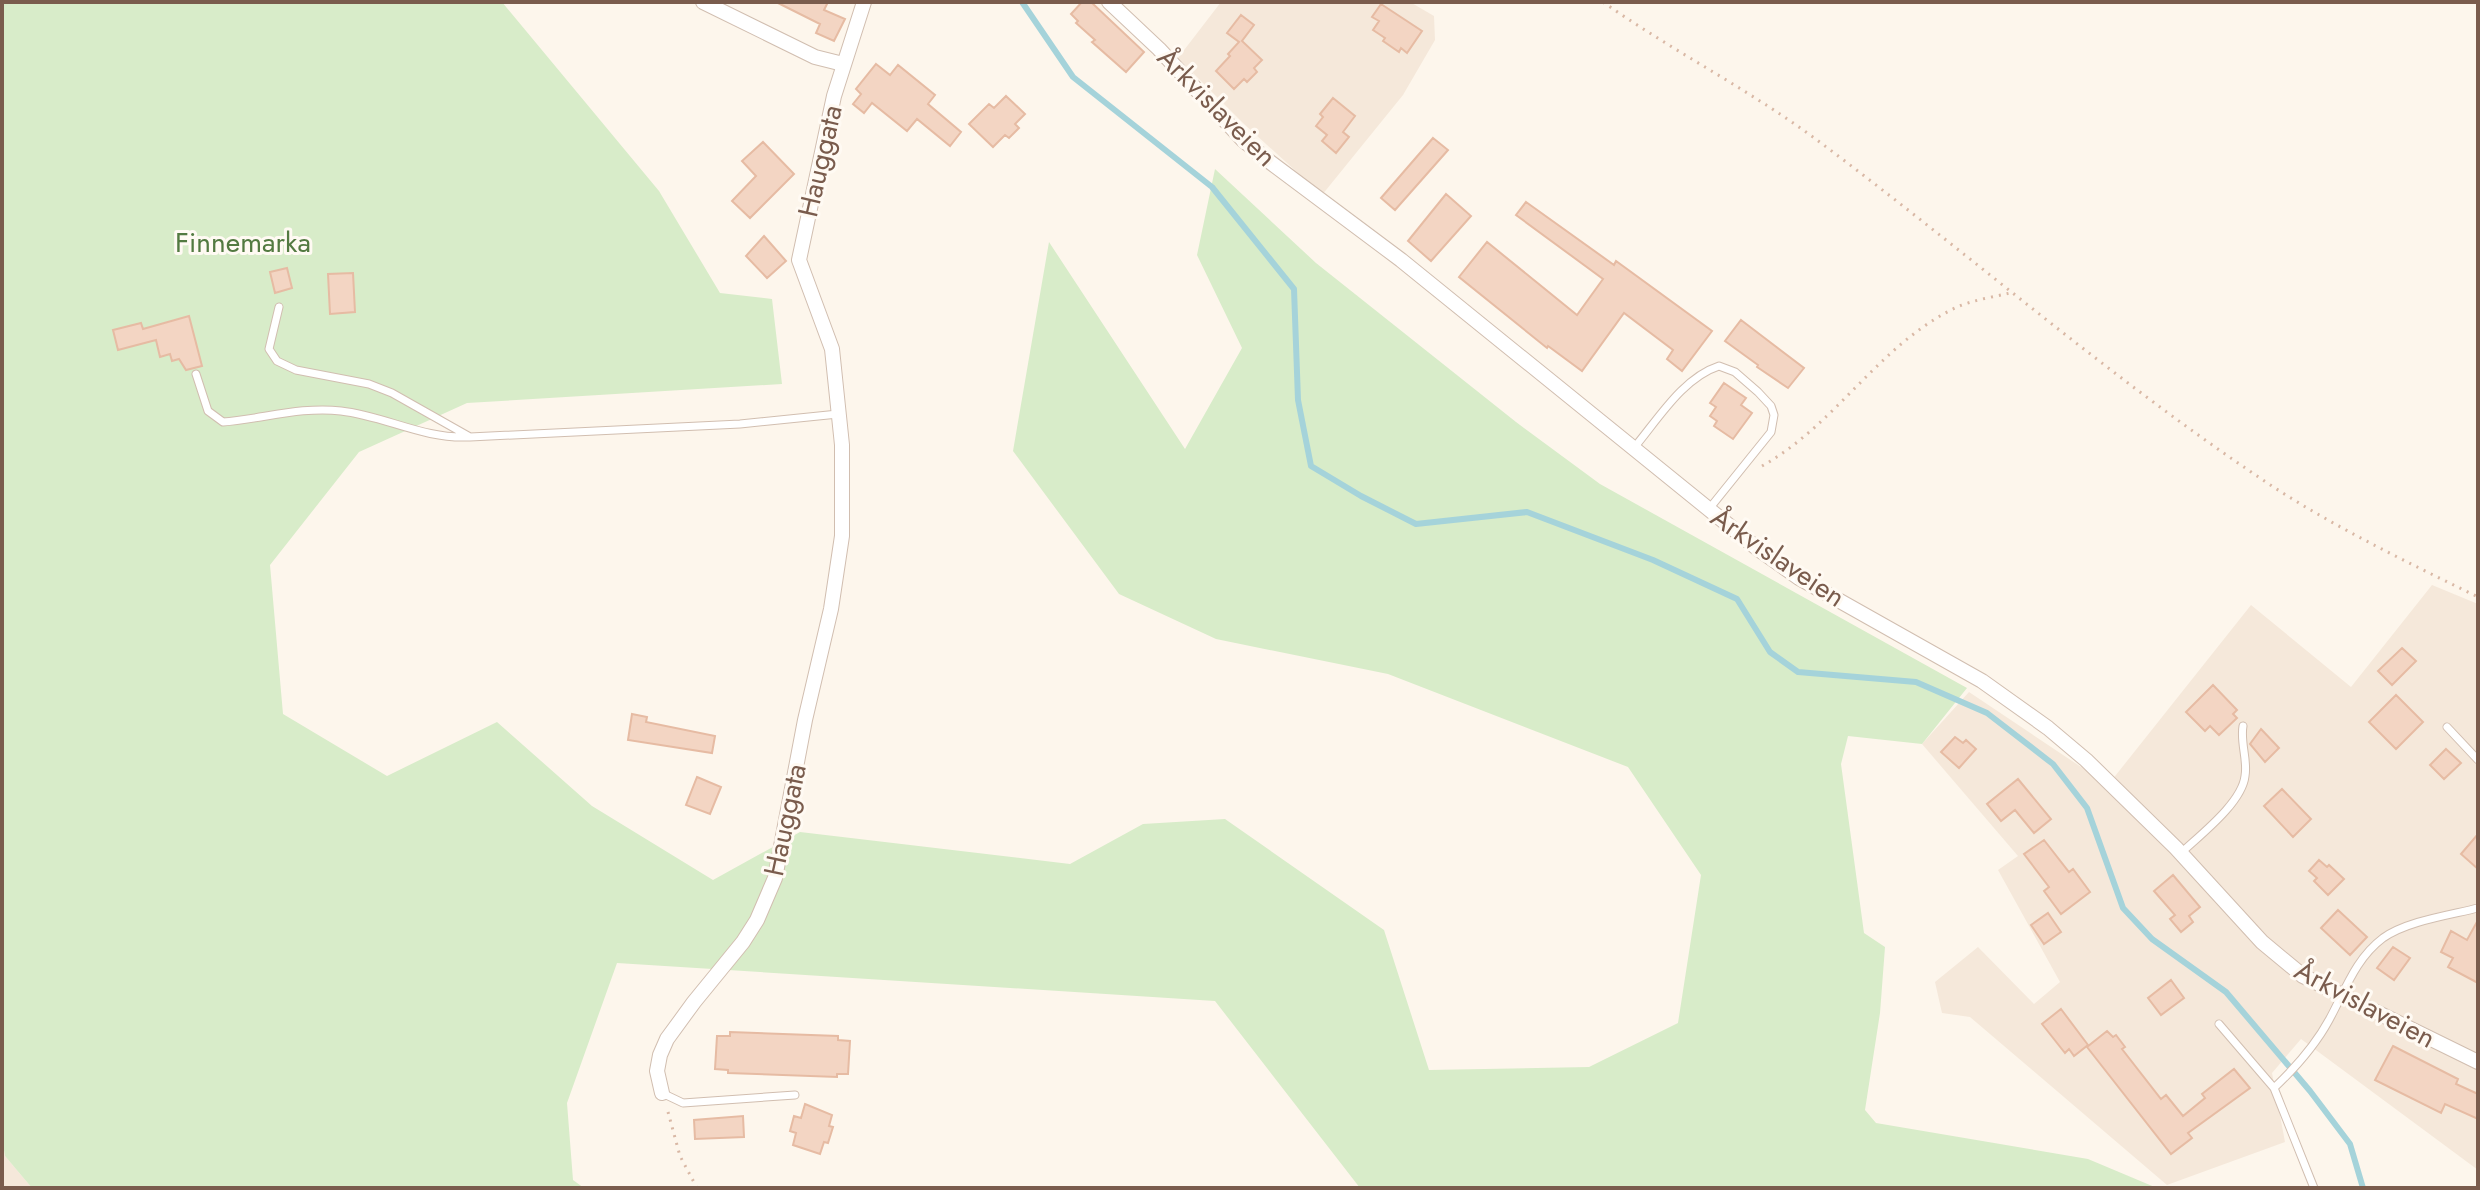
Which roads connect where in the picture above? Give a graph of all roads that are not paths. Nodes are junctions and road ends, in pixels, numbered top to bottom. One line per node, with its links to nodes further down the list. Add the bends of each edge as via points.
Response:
1 (703, 2): 4 (street, via 815,57)
2 (864, 2): 4 (street, Hauggata)
3 (1109, 2): 9 (street, Årkvislaveien, via 1243,140 1401,260)
4 (843, 64): 7 (street, Hauggata, via 799,260 832,349)
5 (279, 307): 8 (lane, via 269,349 277,361 381,389)
6 (196, 374): 8 (lane, via 208,411 223,422 336,410 434,436)
7 (838, 414): 8 (lane); 20 (street, Hauggata, via 844,497 838,571 775,878 743,942 667,1039 657,1071)
8 (470, 437)
9 (1633, 449): 10 (street, Årkvislaveien); 10 (lane, via 1710,369 1727,368 1758,392 1774,415 1771,432)
10 (1708, 510): 14 (street, Årkvislaveien, via 1799,578 2009,699 2086,760)
11 (2243, 726): 14 (lane, via 2243,787)
12 (2447, 727): 13 (lane)
13 (2478, 760)
14 (2181, 853): 16 (street, Årkvislaveien, via 2277,955)
15 (2478, 908): 16 (lane, via 2385,936 2353,972)
16 (2341, 996): 18 (street, Årkvislaveien); 19 (lane, via 2320,1034)
17 (2219, 1024): 19 (lane)
18 (2478, 1062)
19 (2274, 1088): 22 (lane)
20 (662, 1093): 21 (lane, via 683,1103)
21 (795, 1095)
22 (2314, 1188)

